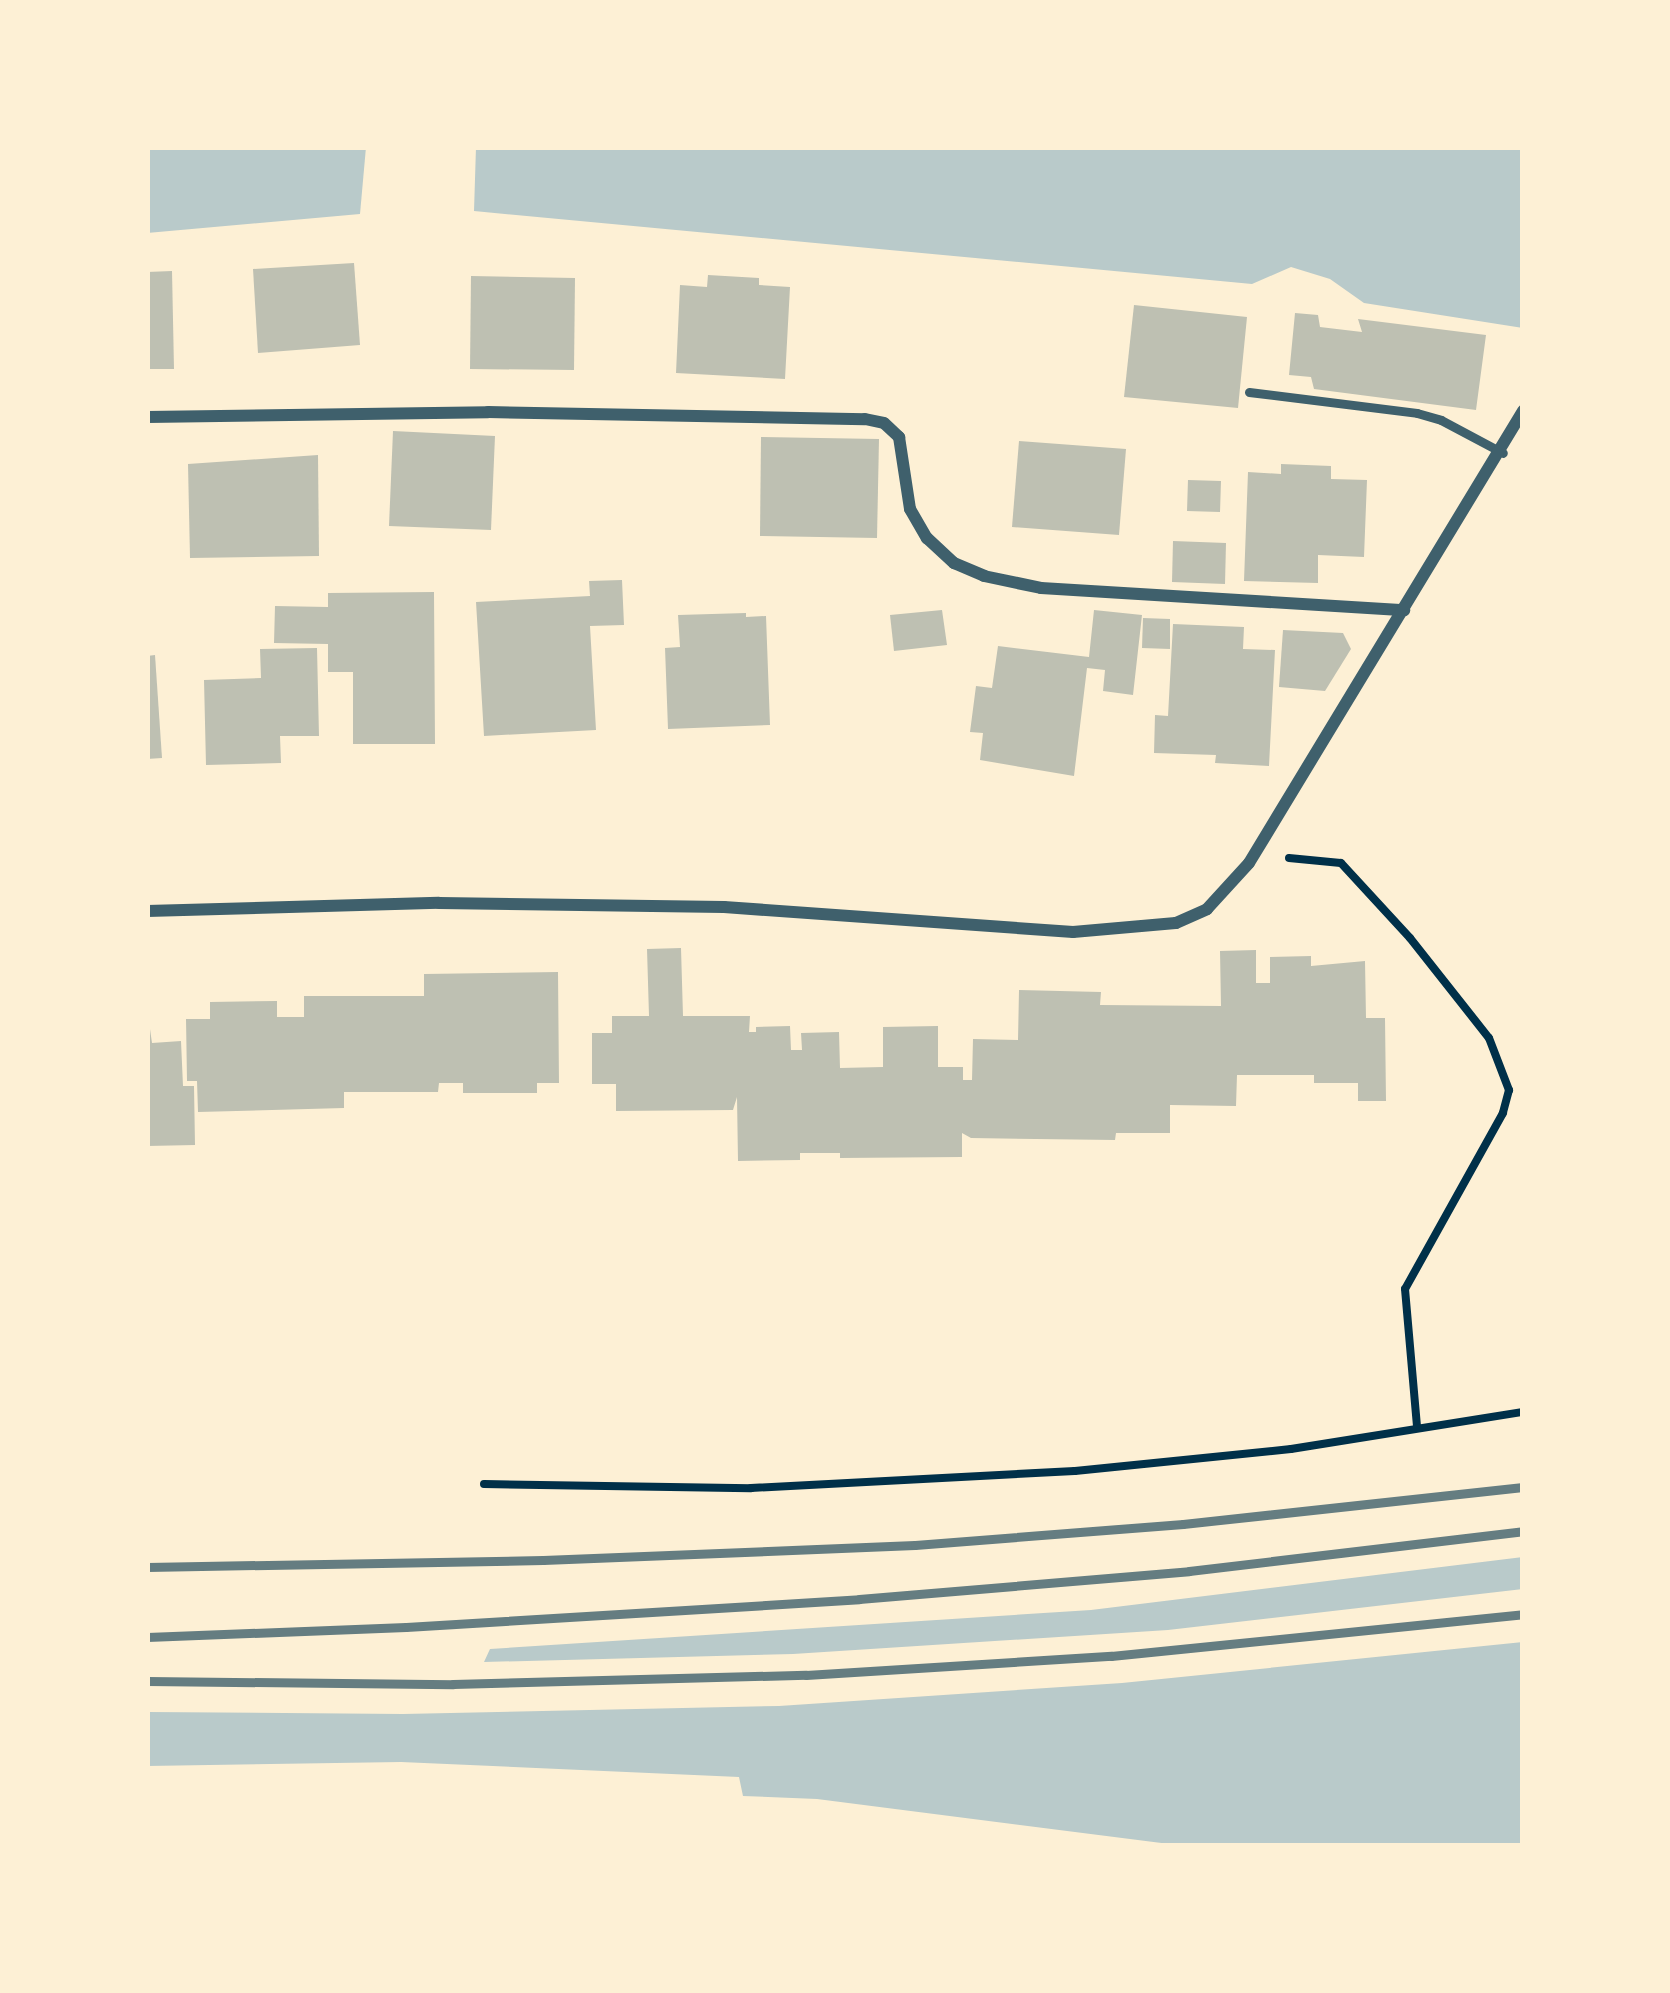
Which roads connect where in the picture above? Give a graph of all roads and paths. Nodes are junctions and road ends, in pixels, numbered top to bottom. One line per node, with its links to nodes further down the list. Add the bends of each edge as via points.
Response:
1 (1249, 392): 4 (lane, via 1417,413)
2 (1523, 411): 4 (street)
3 (147, 417): 5 (street, via 866,419 899,437 910,508 927,538 984,576 1040,588)
4 (1503, 453): 5 (street)
5 (1404, 610): 6 (street)
6 (1249, 863): 7 (street, via 1207,909 1176,923 1073,932 724,907); 9 (path, via 1300,856 1341,863 1411,938 1489,1038 1503,1069 1503,1113 1405,1289)
7 (147, 911)
8 (1523, 1412): 9 (path)
9 (1417, 1426): 10 (path, via 1291,1450 1075,1471 751,1488)
10 (484, 1484)

